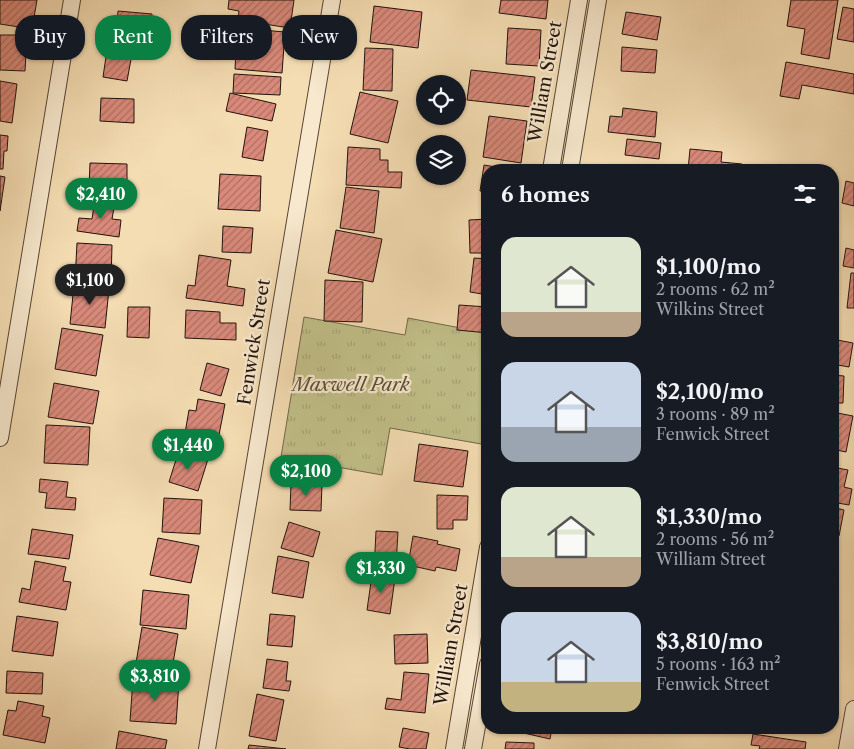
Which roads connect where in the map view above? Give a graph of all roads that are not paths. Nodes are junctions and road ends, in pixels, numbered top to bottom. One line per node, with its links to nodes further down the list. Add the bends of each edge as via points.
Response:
1 (72, 0): 7 (street)
2 (332, 0): 11 (street, Fenwick Street)
3 (579, 0): 5 (street, William Street)
4 (598, 0): 6 (street)
5 (552, 164)
6 (571, 164)
7 (0, 438)
8 (481, 589): 12 (street, William Street)
9 (481, 704): 13 (street)
10 (854, 709): 14 (street)
11 (207, 749)
12 (454, 749)
13 (473, 749)
14 (847, 749)

